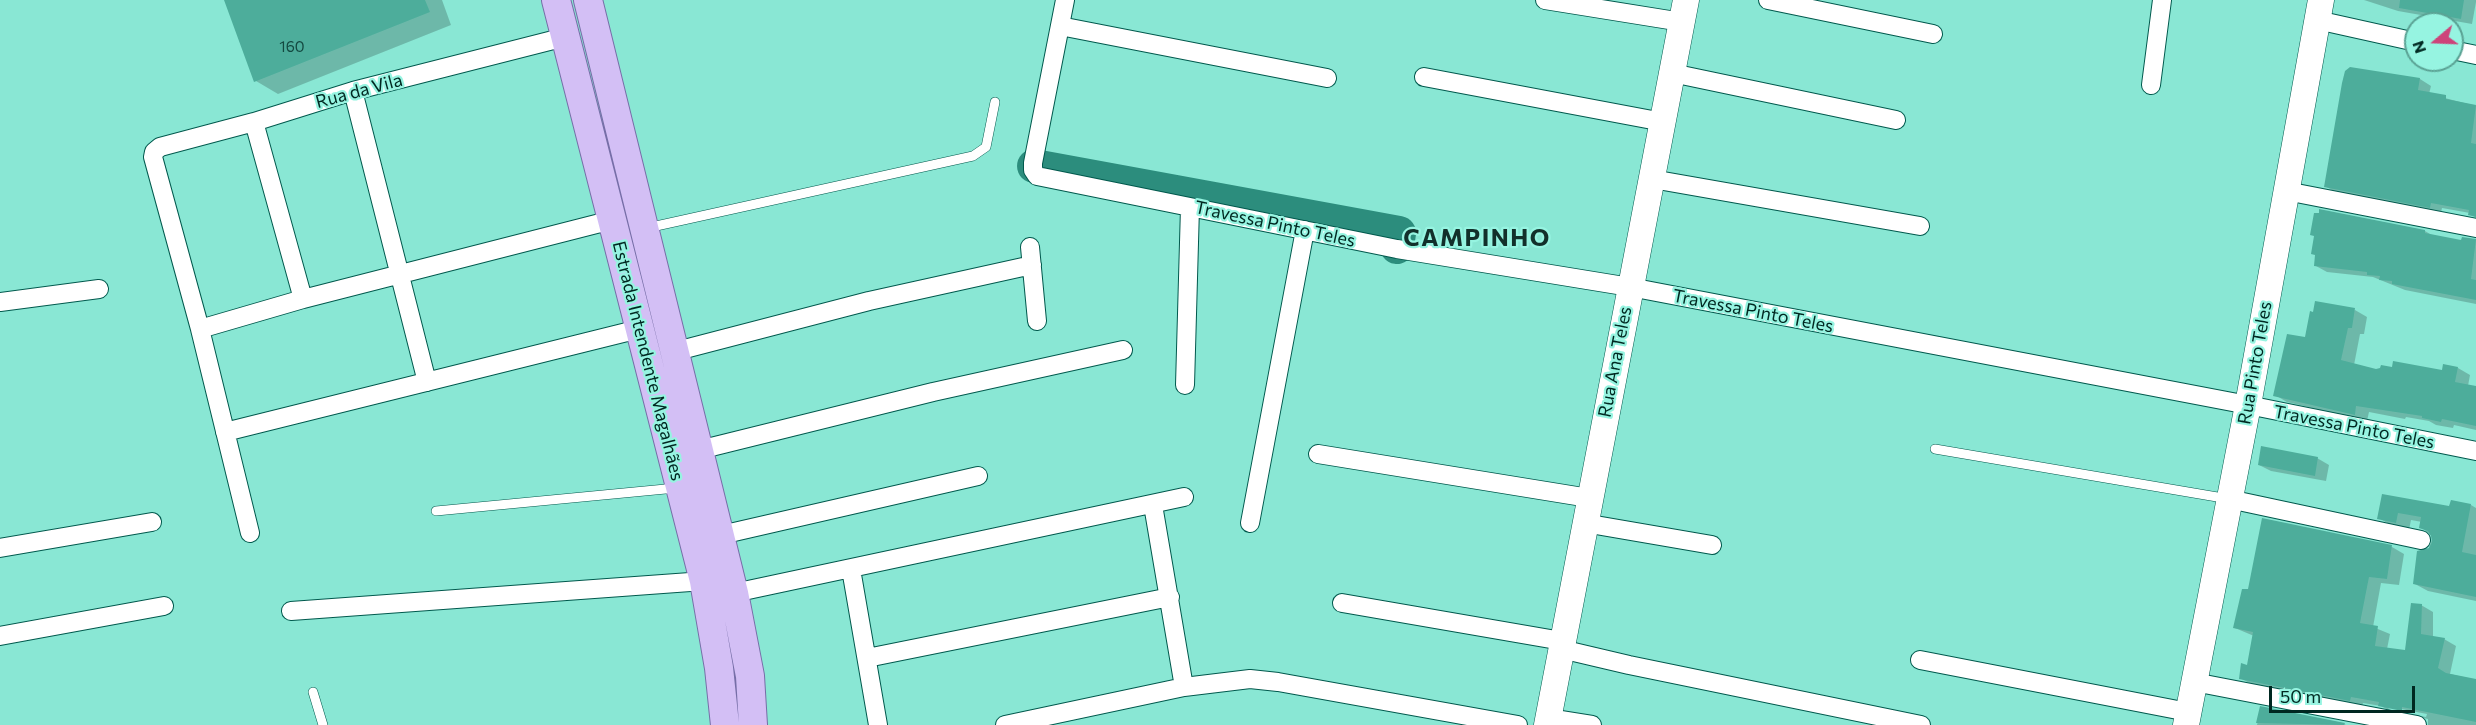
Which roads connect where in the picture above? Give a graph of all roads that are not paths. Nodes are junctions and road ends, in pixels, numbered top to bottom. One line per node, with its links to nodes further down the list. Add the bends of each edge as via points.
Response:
1 (556, 0): 11 (main road, Estrada Intendente Magalhães)
2 (588, 0): 27 (main road, Estrada Intendente Magalhães)
3 (1065, 0): 9 (street)
4 (1545, 0): 8 (street)
5 (1768, 0): 10 (street)
6 (2162, 0): 16 (street)
7 (2319, 10): 12 (street); 23 (street, Rua Pinto Teles)
8 (1684, 11): 13 (street, Rua Ana Teles)
9 (1060, 26): 15 (street); 24 (street, Travessa Pinto Teles, via 1033,171 1037,176)
10 (1933, 34)
11 (565, 37): 17 (street, Rua da Vila); 25 (main road, Estrada Intendente Magalhães)
12 (2404, 38)
13 (1672, 73): 19 (street); 21 (street, Rua Ana Teles)
14 (1424, 77): 21 (street)
15 (1327, 78)
16 (2151, 85)
17 (353, 92): 20 (street, Rua da Vila); 30 (street)
18 (995, 102): 27 (lane, via 986,147 974,156)
19 (1896, 120)
20 (254, 122): 33 (street); 36 (street, Rua da Vila, via 160,147 153,157)
21 (1663, 122): 22 (street, Rua Ana Teles)
22 (1652, 179): 26 (street); 31 (street, Rua Ana Teles)
23 (2286, 191): 28 (street); 42 (street, Rua Pinto Teles)
24 (1190, 207): 29 (street, Travessa Pinto Teles); 41 (street)
25 (612, 220): 30 (street); 37 (main road, Estrada Intendente Magalhães)
26 (1920, 226)
27 (645, 228): 39 (main road, Estrada Intendente Magalhães)
28 (2476, 228)
29 (1305, 231): 31 (street, Travessa Pinto Teles); 56 (street)
30 (399, 273): 33 (street); 40 (street)
31 (1630, 287): 42 (street, Travessa Pinto Teles); 51 (street, Rua Ana Teles)
32 (99, 289): 34 (street)
33 (303, 299): 36 (street)
34 (0, 302)
35 (1037, 321): 39 (street, via 1031,256)
36 (200, 329): 43 (street)
37 (639, 329): 40 (street); 49 (main road, Estrada Intendente Magalhães)
38 (1124, 350): 45 (street)
39 (673, 352): 45 (main road, Estrada Intendente Magalhães)
40 (427, 382): 43 (street)
41 (1185, 385)
42 (2248, 405): 46 (street, Travessa Pinto Teles); 52 (street, Rua Pinto Teles)
43 (225, 432): 58 (street)
44 (1935, 449): 52 (lane)
45 (699, 450): 59 (main road, Estrada Intendente Magalhães)
46 (2476, 451)
47 (1318, 454): 51 (street)
48 (978, 476): 59 (street)
49 (681, 488): 54 (lane); 64 (main road, Estrada Intendente Magalhães)
50 (1184, 497): 53 (street)
51 (1589, 498): 57 (street, Rua Ana Teles)
52 (2229, 499): 60 (street); 74 (street, Rua Pinto Teles)
53 (1153, 505): 63 (street); 66 (street)
54 (436, 511)
55 (152, 522): 62 (street)
56 (1250, 523)
57 (1584, 523): 61 (street); 71 (street, Rua Ana Teles)
58 (250, 533)
59 (721, 535): 65 (main road, Estrada Intendente Magalhães)
60 (2421, 540)
61 (1712, 545)
62 (0, 548)
63 (851, 569): 65 (street); 72 (street)
64 (704, 581): 69 (street); 80 (main road, Estrada Intendente Magalhães)
65 (734, 593): 81 (main road, Estrada Intendente Magalhães, via 750,676)
66 (1170, 597): 72 (street); 75 (street)
67 (1342, 603): 71 (street)
68 (164, 606): 70 (street)
69 (291, 611)
70 (0, 636)
71 (1561, 645): 78 (street, Rua Ana Teles); 86 (street, via 1629,665)
72 (867, 658): 82 (street)
73 (1920, 660): 77 (street)
74 (2194, 682): 77 (street, Rua Pinto Teles); 87 (street)
75 (1184, 687): 83 (street); 84 (street, via 1250,679 1278,682)
76 (313, 692): 79 (lane)
77 (2187, 719)
78 (1548, 721): 85 (street)
79 (323, 725)
80 (725, 725)
81 (753, 725)
82 (878, 725)
83 (1005, 725)
84 (1518, 725)
85 (1592, 725)
86 (1921, 725)
87 (2417, 725)

